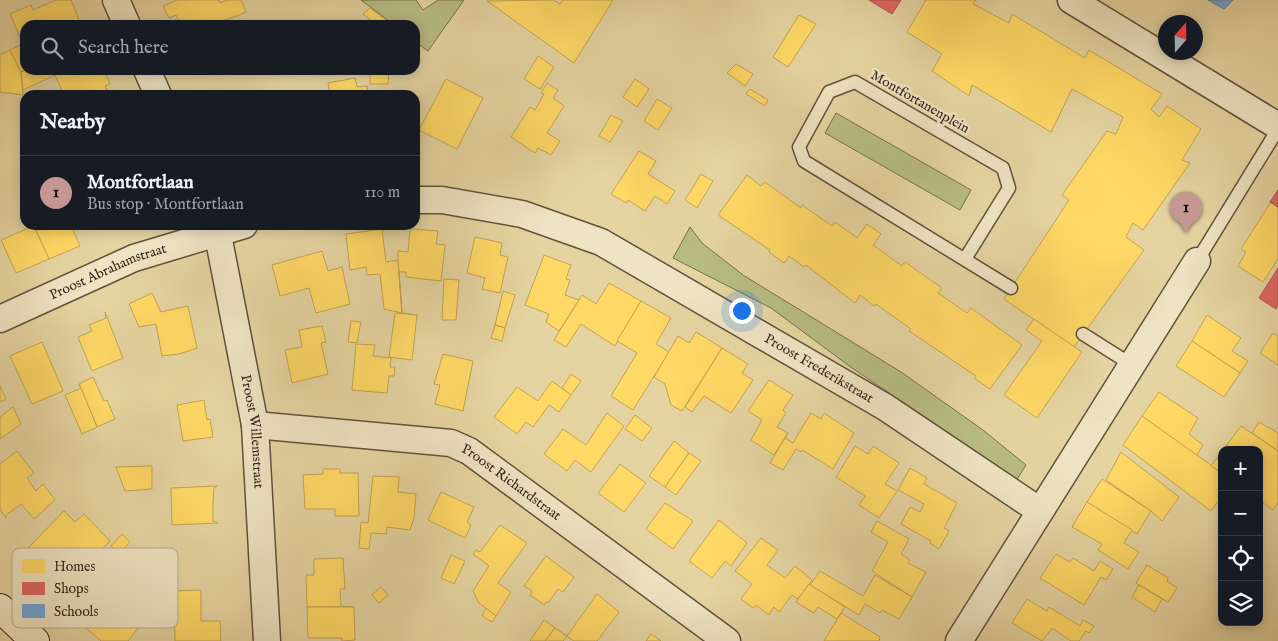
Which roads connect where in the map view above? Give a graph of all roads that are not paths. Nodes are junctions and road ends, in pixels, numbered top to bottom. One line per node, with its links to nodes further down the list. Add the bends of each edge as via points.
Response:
1 (116, 0): 3 (street)
2 (1071, 0): 6 (street)
3 (126, 20)
4 (149, 75): 5 (street)
5 (156, 90)
6 (1278, 128): 11 (lane)
7 (420, 200): 17 (street, Proost Frederikstraat, via 442,200 522,214 601,242 885,407)
8 (211, 230): 13 (street, Proost Abrahamstraat, via 134,258)
9 (217, 230): 16 (street, Proost Willemstraat)
10 (965, 259): 10 (lane, Montfortanenplein, via 804,161 799,147 829,92 855,82 1003,168 1009,188); 12 (lane, Montfortanenplein)
11 (1197, 261): 15 (street)
12 (1011, 288)
13 (0, 319)
14 (1083, 334): 15 (lane)
15 (1132, 365): 17 (street)
16 (255, 425): 22 (street, Proost Willemstraat); 23 (street, Proost Richardstraat, via 451,443 469,450)
17 (1040, 511): 24 (street)
18 (0, 608): 19 (street)
19 (12, 619)
20 (21, 628): 21 (street)
21 (35, 641)
22 (267, 641)
23 (727, 641)
24 (959, 641)

